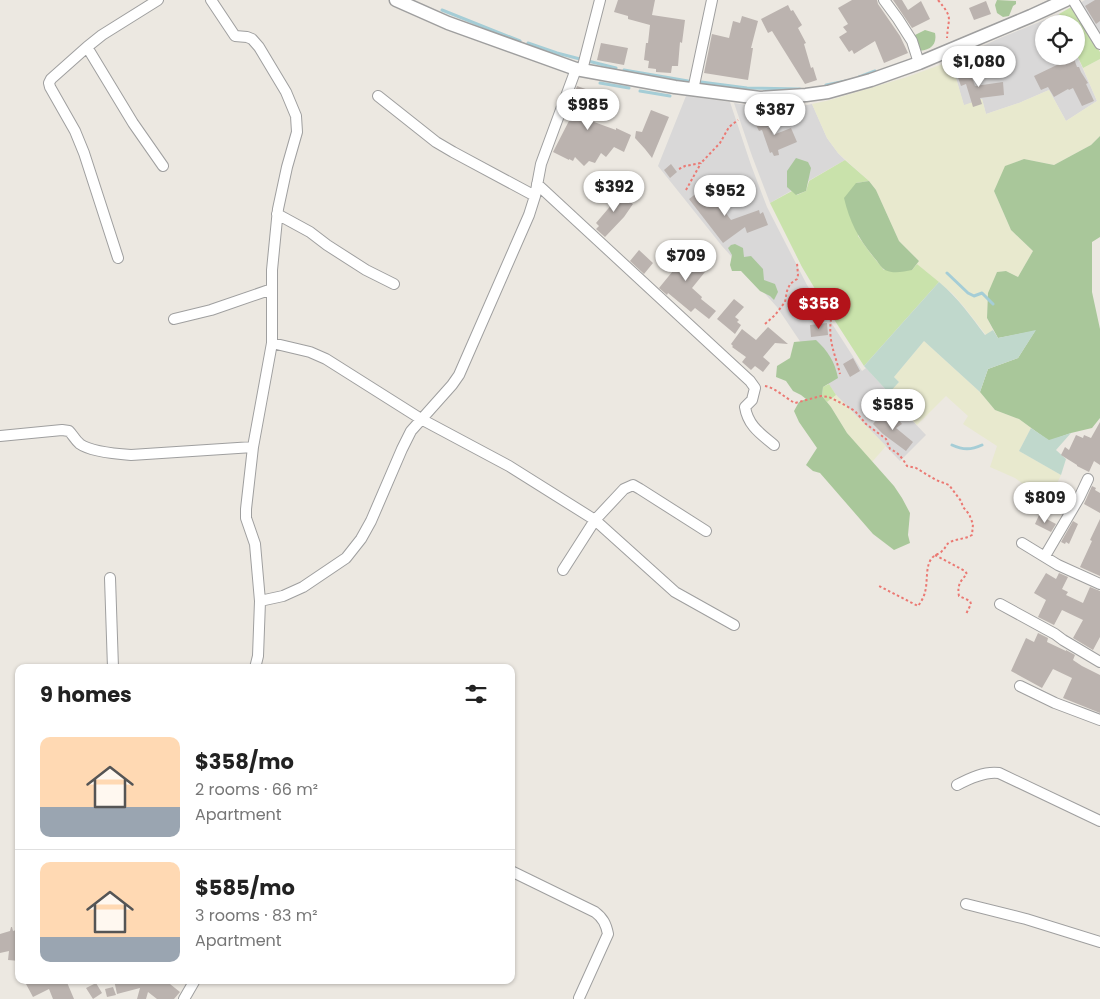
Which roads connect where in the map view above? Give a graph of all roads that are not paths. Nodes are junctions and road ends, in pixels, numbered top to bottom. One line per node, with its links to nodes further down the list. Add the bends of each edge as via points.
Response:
1 (158, 0): 10 (street)
2 (211, 0): 18 (street, via 235,36 252,39 259,47 286,92 296,116 297,132)
3 (396, 0): 12 (street, via 448,23)
4 (600, 0): 12 (street)
5 (712, 0): 13 (street)
6 (884, 0): 11 (street, via 912,41)
7 (1066, 0): 11 (street)
8 (1073, 0): 9 (street)
9 (1100, 44)
10 (87, 47): 15 (street); 19 (street, via 49,83 84,153)
11 (920, 63): 13 (street, via 828,92 760,98)
12 (579, 70): 13 (street); 16 (street, via 541,164)
13 (693, 90)
14 (378, 96): 17 (street, via 442,145)
15 (162, 166)
16 (537, 184): 17 (street); 26 (street, via 750,381 755,394 745,407 746,418)
17 (535, 196): 24 (street, via 459,375)
18 (277, 214): 20 (street); 21 (street)
19 (118, 258)
20 (394, 284)
21 (272, 289): 22 (street); 23 (street)
22 (174, 319)
23 (272, 343): 24 (street, via 326,359); 27 (street)
24 (421, 419): 29 (street, via 509,466); 36 (street, via 402,449 361,540 346,558 303,586 283,596)
25 (0, 436): 27 (street, via 69,431 89,449 118,454)
26 (774, 445)
27 (253, 447): 36 (street, via 246,518 255,544)
28 (1088, 479): 32 (street)
29 (595, 520): 30 (street, via 624,489 633,485); 33 (street); 38 (street, via 675,592)
30 (706, 531)
31 (1022, 543): 32 (street)
32 (1045, 556): 35 (street)
33 (563, 570)
34 (110, 578): 40 (street)
35 (1100, 584)
36 (260, 601): 41 (street)
37 (1000, 604): 39 (street)
38 (734, 625)
39 (1100, 662)
40 (112, 664)
41 (256, 664)
42 (1020, 686): 43 (street)
43 (1100, 720)
44 (957, 785): 45 (street, via 992,772 999,773)
45 (1099, 820)
46 (515, 873): 50 (street, via 602,918 608,934)
47 (966, 904): 48 (street)
48 (1100, 942)
49 (194, 984): 51 (street)
50 (579, 998)
51 (184, 999)

